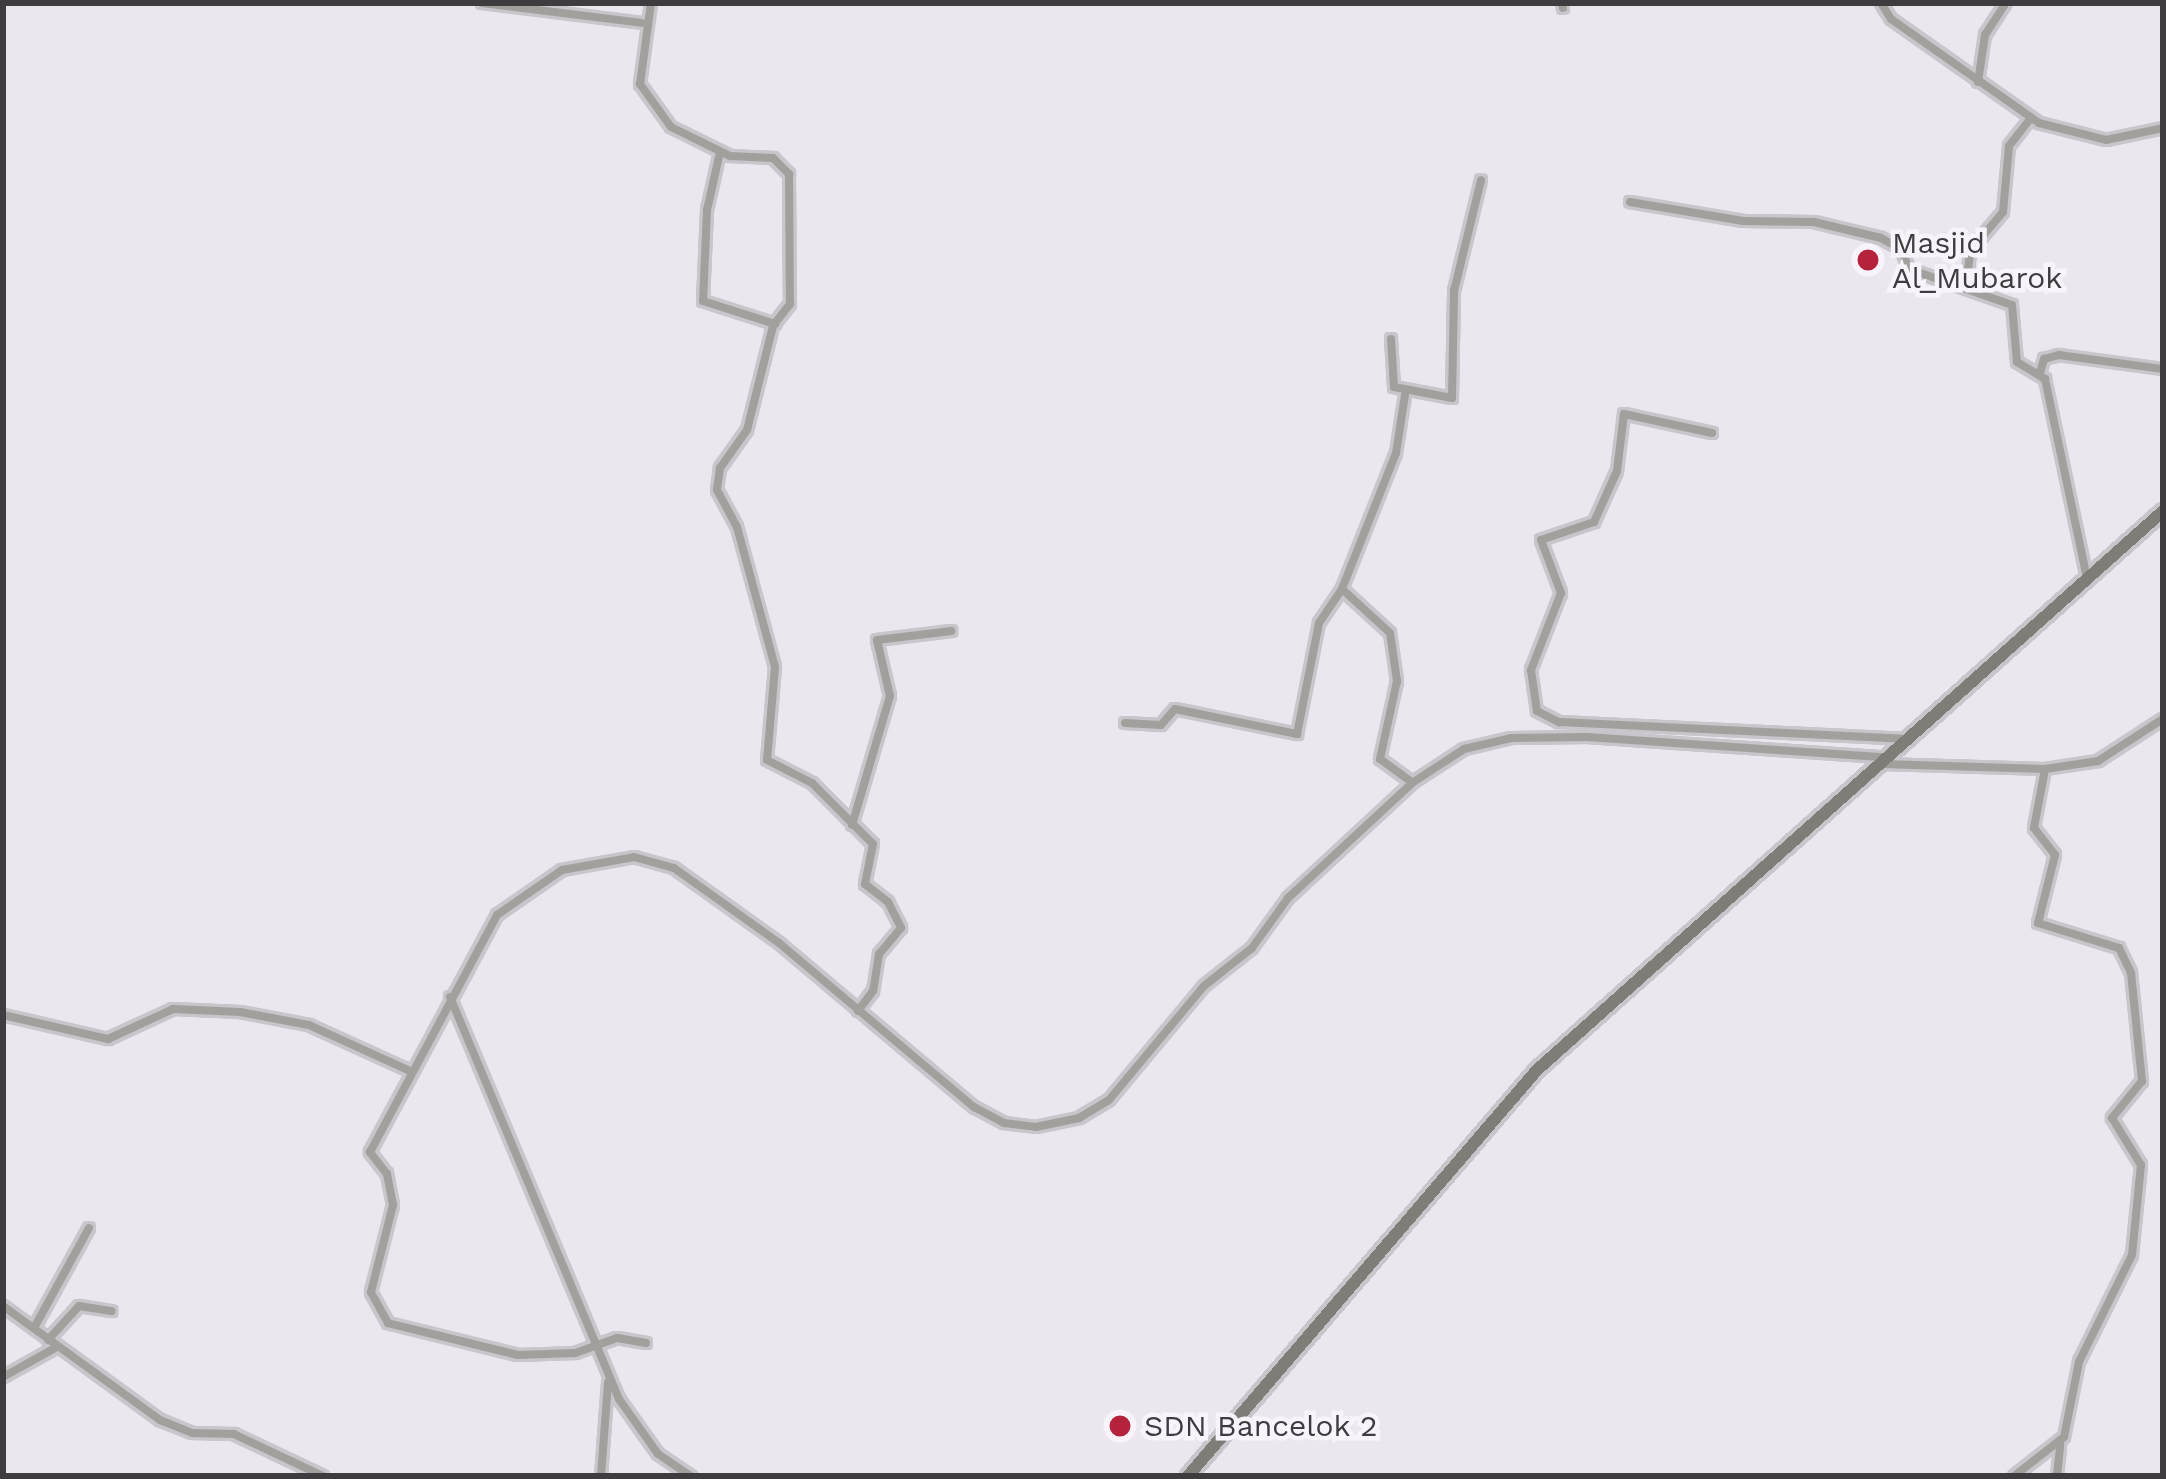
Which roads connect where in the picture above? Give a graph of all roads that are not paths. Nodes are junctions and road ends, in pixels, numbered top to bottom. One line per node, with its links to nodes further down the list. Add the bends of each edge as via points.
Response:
1 (482, 3): 5 (street)
2 (651, 3): 5 (street)
3 (1881, 3): 6 (street, via 1892,20)
4 (2006, 3): 6 (street, via 1985,35)
5 (642, 23): 9 (street, via 644,92 676,132)
6 (1978, 82): 7 (street)
7 (2031, 118): 8 (street, via 2092,139); 12 (street, via 2009,146 2002,212 1970,250)
8 (2163, 128)
9 (720, 152): 13 (street, via 707,210 703,301); 13 (street, via 772,158 789,174 792,292)
10 (1481, 180): 17 (street, via 1454,291 1454,394)
11 (1630, 202): 12 (street, via 1829,225 1894,243 1909,269)
12 (1966, 286): 16 (street, via 2012,305 2018,362)
13 (775, 323): 30 (street, via 747,430 720,468 717,490 737,527 776,667 767,760 803,777)
14 (1391, 339): 17 (street, via 1391,382)
15 (2163, 369): 16 (street, via 2059,356 2044,359)
16 (2040, 373): 20 (street)
17 (1405, 394): 21 (street, via 1396,453)
18 (1712, 433): 27 (street, via 1624,414 1616,470 1594,521 1541,540 1561,593 1531,670 1538,711 1559,722)
19 (2163, 512): 20 (street)
20 (2086, 574): 27 (street)
21 (1342, 590): 24 (street, via 1319,623 1297,734 1175,710 1161,725); 29 (street, via 1384,623 1395,647 1397,681 1379,755)
22 (951, 631): 30 (street, via 877,640 890,696)
23 (2163, 719): 25 (street)
24 (1125, 723)
25 (2149, 732): 26 (street); 28 (street, via 2098,761)
26 (2163, 733)
27 (1891, 752): 28 (street); 29 (street, via 1534,736 1464,749); 48 (street, via 1537,1070)
28 (2045, 769): 44 (street, via 2034,828 2055,855 2038,923 2123,950 2141,1066 2139,1089 2112,1118 2141,1165 2132,1255 2078,1362)
29 (1410, 781): 32 (street, via 1275,910 1252,948 1204,986 1108,1100 1079,1118 1036,1127 995,1120)
30 (853, 825): 32 (street, via 874,848 865,884 888,902 901,928 879,954)
31 (450, 996): 32 (street, via 496,914 530,886 562,870 634,857 674,868); 34 (street); 41 (street)
32 (862, 1006)
33 (3, 1015): 34 (street, via 108,1039 173,1009 240,1012 309,1025)
34 (406, 1071): 41 (street, via 370,1152 387,1174 393,1205 369,1275 376,1310 388,1323 432,1339 482,1341 526,1357)
35 (89, 1228): 38 (street)
36 (3, 1306): 38 (street)
37 (112, 1311): 39 (street, via 79,1306)
38 (34, 1328): 39 (street)
39 (50, 1342): 42 (street); 45 (street, via 178,1428 234,1434)
40 (646, 1343): 41 (street)
41 (597, 1348): 43 (street)
42 (4, 1377)
43 (609, 1377): 46 (street); 47 (street, via 640,1435)
44 (2061, 1444): 49 (street, via 2026,1460); 50 (street)
45 (323, 1476)
46 (601, 1476)
47 (691, 1476)
48 (1188, 1476)
49 (2014, 1476)
50 (2057, 1476)

